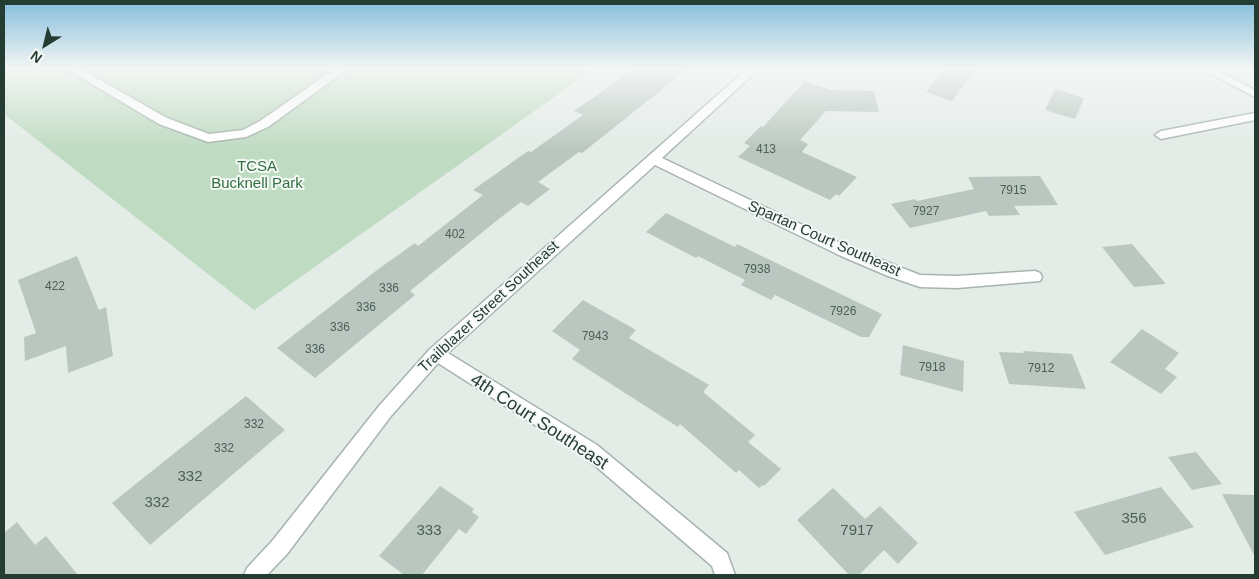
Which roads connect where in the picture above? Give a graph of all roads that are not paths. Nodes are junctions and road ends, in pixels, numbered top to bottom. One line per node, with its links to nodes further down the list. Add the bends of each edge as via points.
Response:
1 (117, 95): 2 (street, via 163,121 208,138 246,134)
2 (305, 95)
3 (725, 95): 6 (street, Trailblazer Street Southeast)
4 (1255, 116): 5 (street)
5 (1161, 135)
6 (653, 159): 7 (street, Spartan Court Southeast, via 846,252 920,281); 8 (street, Trailblazer Street Southeast)
7 (1035, 277)
8 (436, 354): 9 (street, Trailblazer Street Southeast, via 385,411 280,547); 10 (street, 4th Court Southeast, via 591,451 720,560)
9 (254, 575)
10 (725, 575)

